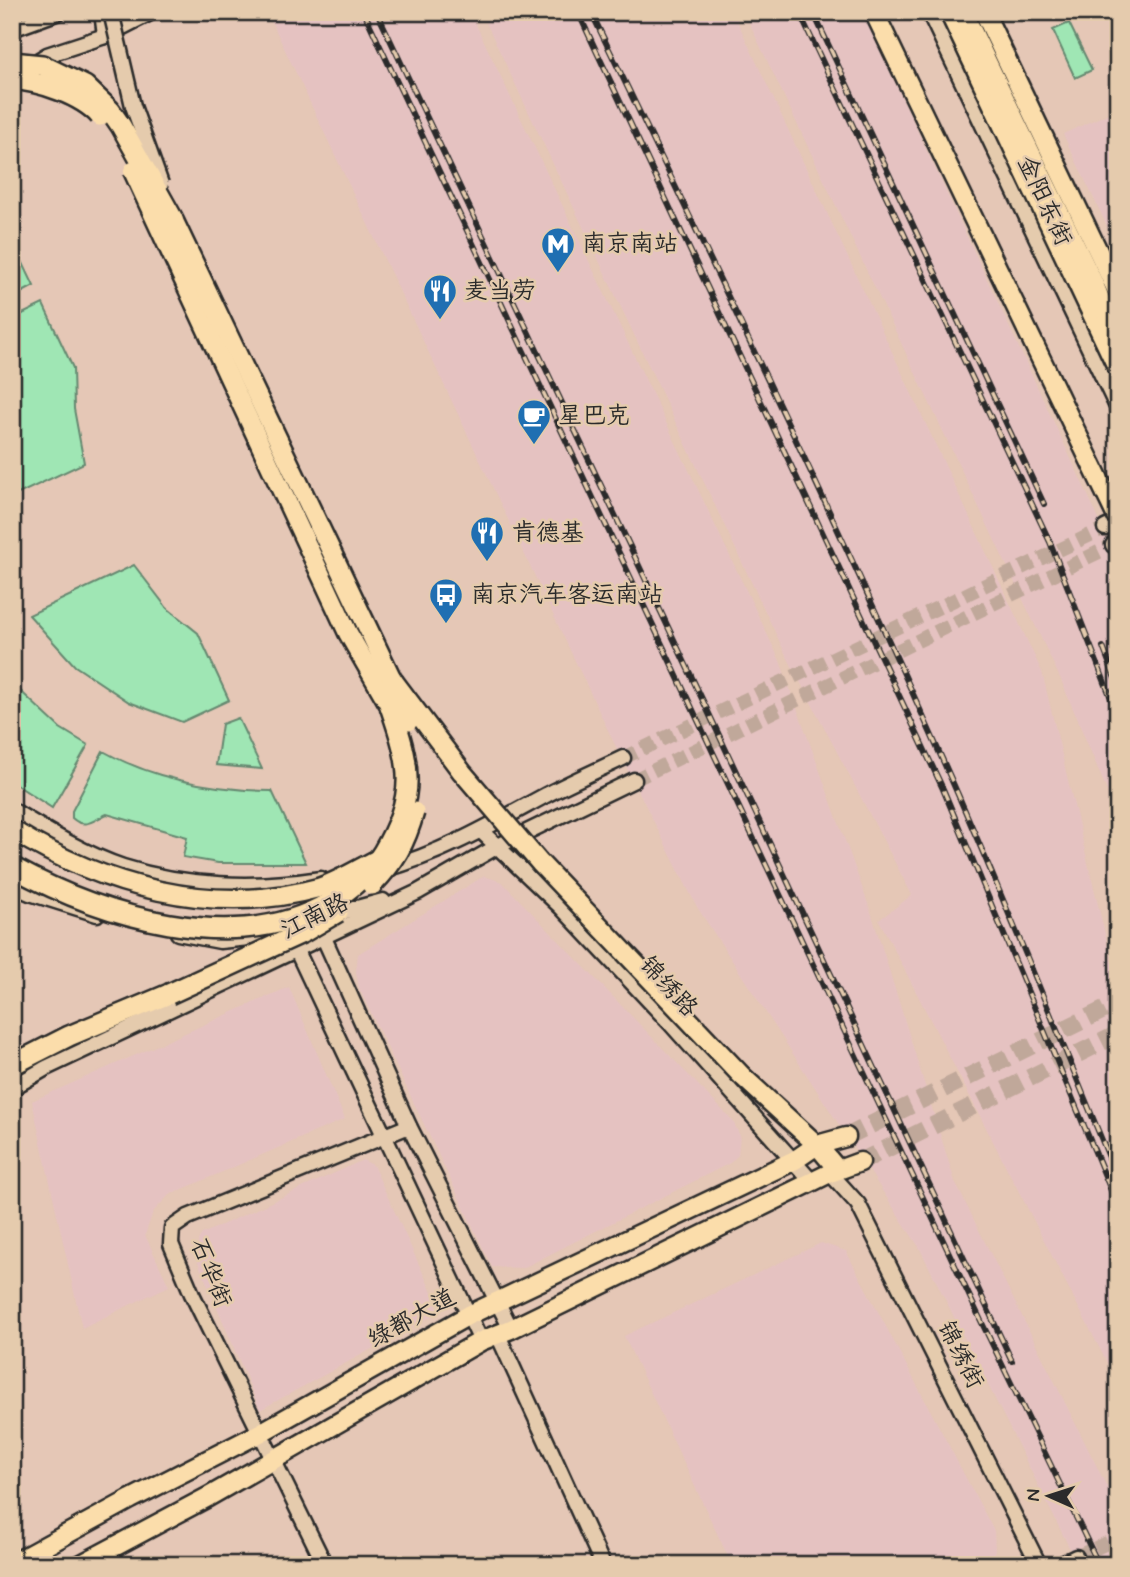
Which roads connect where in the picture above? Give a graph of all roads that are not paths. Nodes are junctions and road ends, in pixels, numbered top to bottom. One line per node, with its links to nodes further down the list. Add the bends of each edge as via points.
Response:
1 (59, 12): 10 (street)
2 (102, 12): 11 (street)
3 (111, 12): 18 (street, bridge, via 133,106)
4 (152, 12): 11 (street)
5 (874, 12): 23 (main road, bridge)
6 (929, 12): 22 (street, 金阳东街)
7 (949, 12): 21 (main road, bridge)
8 (963, 12): 20 (main road, bridge)
9 (984, 12): 19 (main road, bridge)
10 (12, 29)
11 (105, 36): 12 (street)
12 (47, 55): 13 (street); 14 (street)
13 (12, 62): 16 (highway, bridge, via 42,65 85,86)
14 (12, 79): 15 (highway, bridge)
15 (46, 85): 16 (highway, bridge, via 76,93); 17 (highway, bridge, via 97,112)
16 (116, 118): 17 (highway, bridge); 18 (highway, bridge)
17 (132, 170): 25 (main road, bridge, via 348,633)
18 (173, 219): 24 (main road, bridge)
19 (1118, 293)
20 (1118, 342)
21 (1118, 369)
22 (1118, 409)
23 (1113, 523)
24 (392, 679): 26 (highway, bridge); 45 (main road, bridge, via 462,772 540,863 742,1076)
25 (390, 706): 26 (highway); 34 (highway, bridge, via 404,744 408,792)
26 (412, 736): 29 (highway, via 418,759)
27 (624, 758): 32 (street, 江南路)
28 (634, 780): 33 (street, 江南路)
29 (417, 798): 34 (highway, bridge); 40 (highway, bridge, via 404,845 392,865 343,909 304,932)
30 (12, 810): 32 (street, 江南路, via 66,842 122,867 214,883 256,885 380,871)
31 (12, 830): 34 (main road, bridge, via 117,881 203,899 259,897 321,887)
32 (481, 831): 33 (street, 锦绣路)
33 (498, 846): 37 (street, 江南路); 46 (street, 锦绣路, via 561,907)
34 (384, 851): 35 (highway, bridge, via 360,881 315,911 295,920 212,929 120,913)
35 (12, 867)
36 (12, 885): 37 (street, via 135,925 220,941 268,936)
37 (418, 892): 38 (street, 江南路)
38 (324, 937): 39 (street, 江南路); 42 (street)
39 (297, 951): 41 (street, 江南路); 44 (street)
40 (12, 1065)
41 (12, 1088)
42 (409, 1126): 44 (street, 石华街); 50 (street)
43 (846, 1137): 45 (main road, 绿都大道)
44 (383, 1138): 51 (street); 53 (street, 石华街, via 188,1217 172,1228 171,1244 192,1294)
45 (817, 1145): 46 (main road, 绿都大道); 48 (main road)
46 (794, 1160): 49 (street, 锦绣路); 50 (main road, 绿都大道)
47 (860, 1161): 48 (main road)
48 (834, 1172): 49 (main road); 60 (street, 锦绣街, via 858,1204)
49 (813, 1183): 52 (main road)
50 (495, 1301): 51 (main road, 绿都大道); 52 (street)
51 (469, 1315): 52 (street); 53 (main road, 绿都大道)
52 (496, 1335): 54 (main road); 59 (street)
53 (260, 1433): 54 (street, 石华街); 56 (main road, 绿都大道)
54 (273, 1458): 57 (main road); 58 (street, 石华街)
55 (1076, 1558): 61 (street)
56 (12, 1564)
57 (80, 1565)
58 (325, 1565)
59 (603, 1565)
60 (1039, 1565)
61 (1060, 1565)

